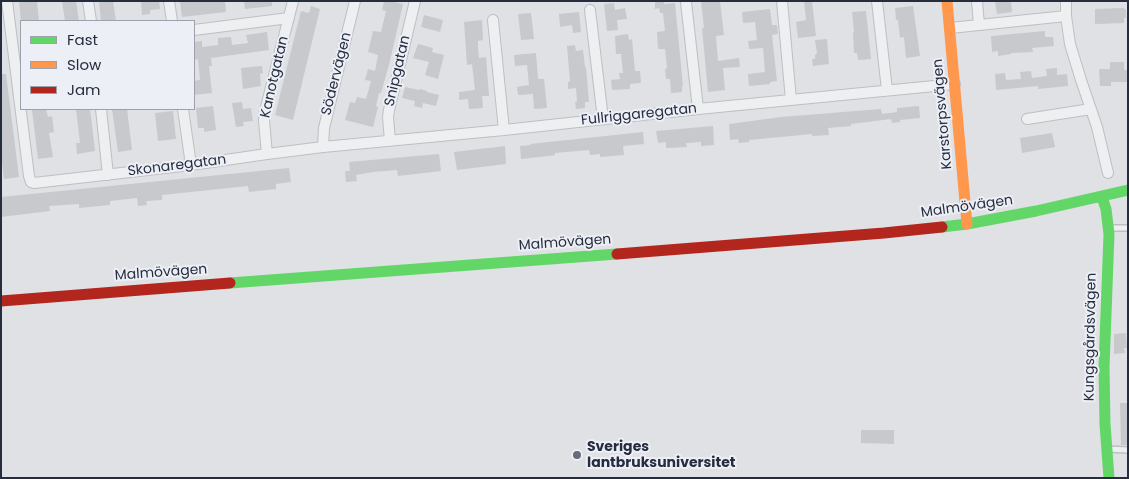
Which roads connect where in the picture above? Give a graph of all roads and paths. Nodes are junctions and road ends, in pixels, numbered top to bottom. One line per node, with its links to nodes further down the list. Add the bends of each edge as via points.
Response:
1 (7, 1): 25 (street, Skonaregatan)
2 (88, 1): 16 (street)
3 (169, 1): 17 (street)
4 (293, 1): 15 (street, Kanotgatan)
5 (355, 1): 35 (street, Södervägen, via 324,128)
6 (415, 1): 34 (street, Snipgatan, via 388,110)
7 (782, 1): 24 (street)
8 (877, 1): 23 (street)
9 (947, 1): 20 (main road, Karstorpsvägen)
10 (977, 1): 19 (street)
11 (1066, 1): 14 (street)
12 (686, 2): 26 (street)
13 (590, 10): 31 (street)
14 (1066, 16): 19 (street); 27 (street, via 1075,63)
15 (288, 18): 21 (street); 36 (street, Kanotgatan, via 264,115)
16 (91, 20)
17 (172, 20)
18 (493, 20): 33 (street)
19 (979, 25): 20 (street)
20 (950, 28): 22 (main road, Karstorpsvägen)
21 (195, 30)
22 (955, 84): 23 (street, Fullriggaregatan); 42 (main road, Karstorpsvägen)
23 (887, 90): 24 (street, Fullriggaregatan)
24 (791, 100): 26 (street, Fullriggaregatan)
25 (20, 104)
26 (698, 109): 31 (street, Fullriggaregatan)
27 (1091, 109): 32 (street); 38 (street)
28 (21, 110): 39 (street, Skonaregatan, via 31,182)
29 (101, 110): 39 (street)
30 (183, 110): 37 (street)
31 (603, 119): 33 (street, Fullriggaregatan)
32 (1027, 119)
33 (504, 130): 34 (street, Fullriggaregatan)
34 (390, 142): 35 (street, Fullriggaregatan)
35 (323, 148): 36 (street, Skonaregatan)
36 (267, 154): 37 (street, Skonaregatan)
37 (191, 165): 39 (street, Skonaregatan)
38 (1108, 173)
39 (108, 175)
40 (1128, 190): 41 (main road, Malmövägen)
41 (1102, 197): 42 (main road, Malmövägen); 43 (main road, Kungsgårdsvägen)
42 (967, 224): 45 (main road, Malmövägen, via 680,250)
43 (1109, 228): 44 (lane); 46 (main road, Kungsgårdsvägen, via 1104,367)
44 (1128, 228)
45 (1, 301)
46 (1106, 449): 47 (lane); 48 (main road, Kungsgårdsvägen)
47 (1128, 450)
48 (1109, 478)

